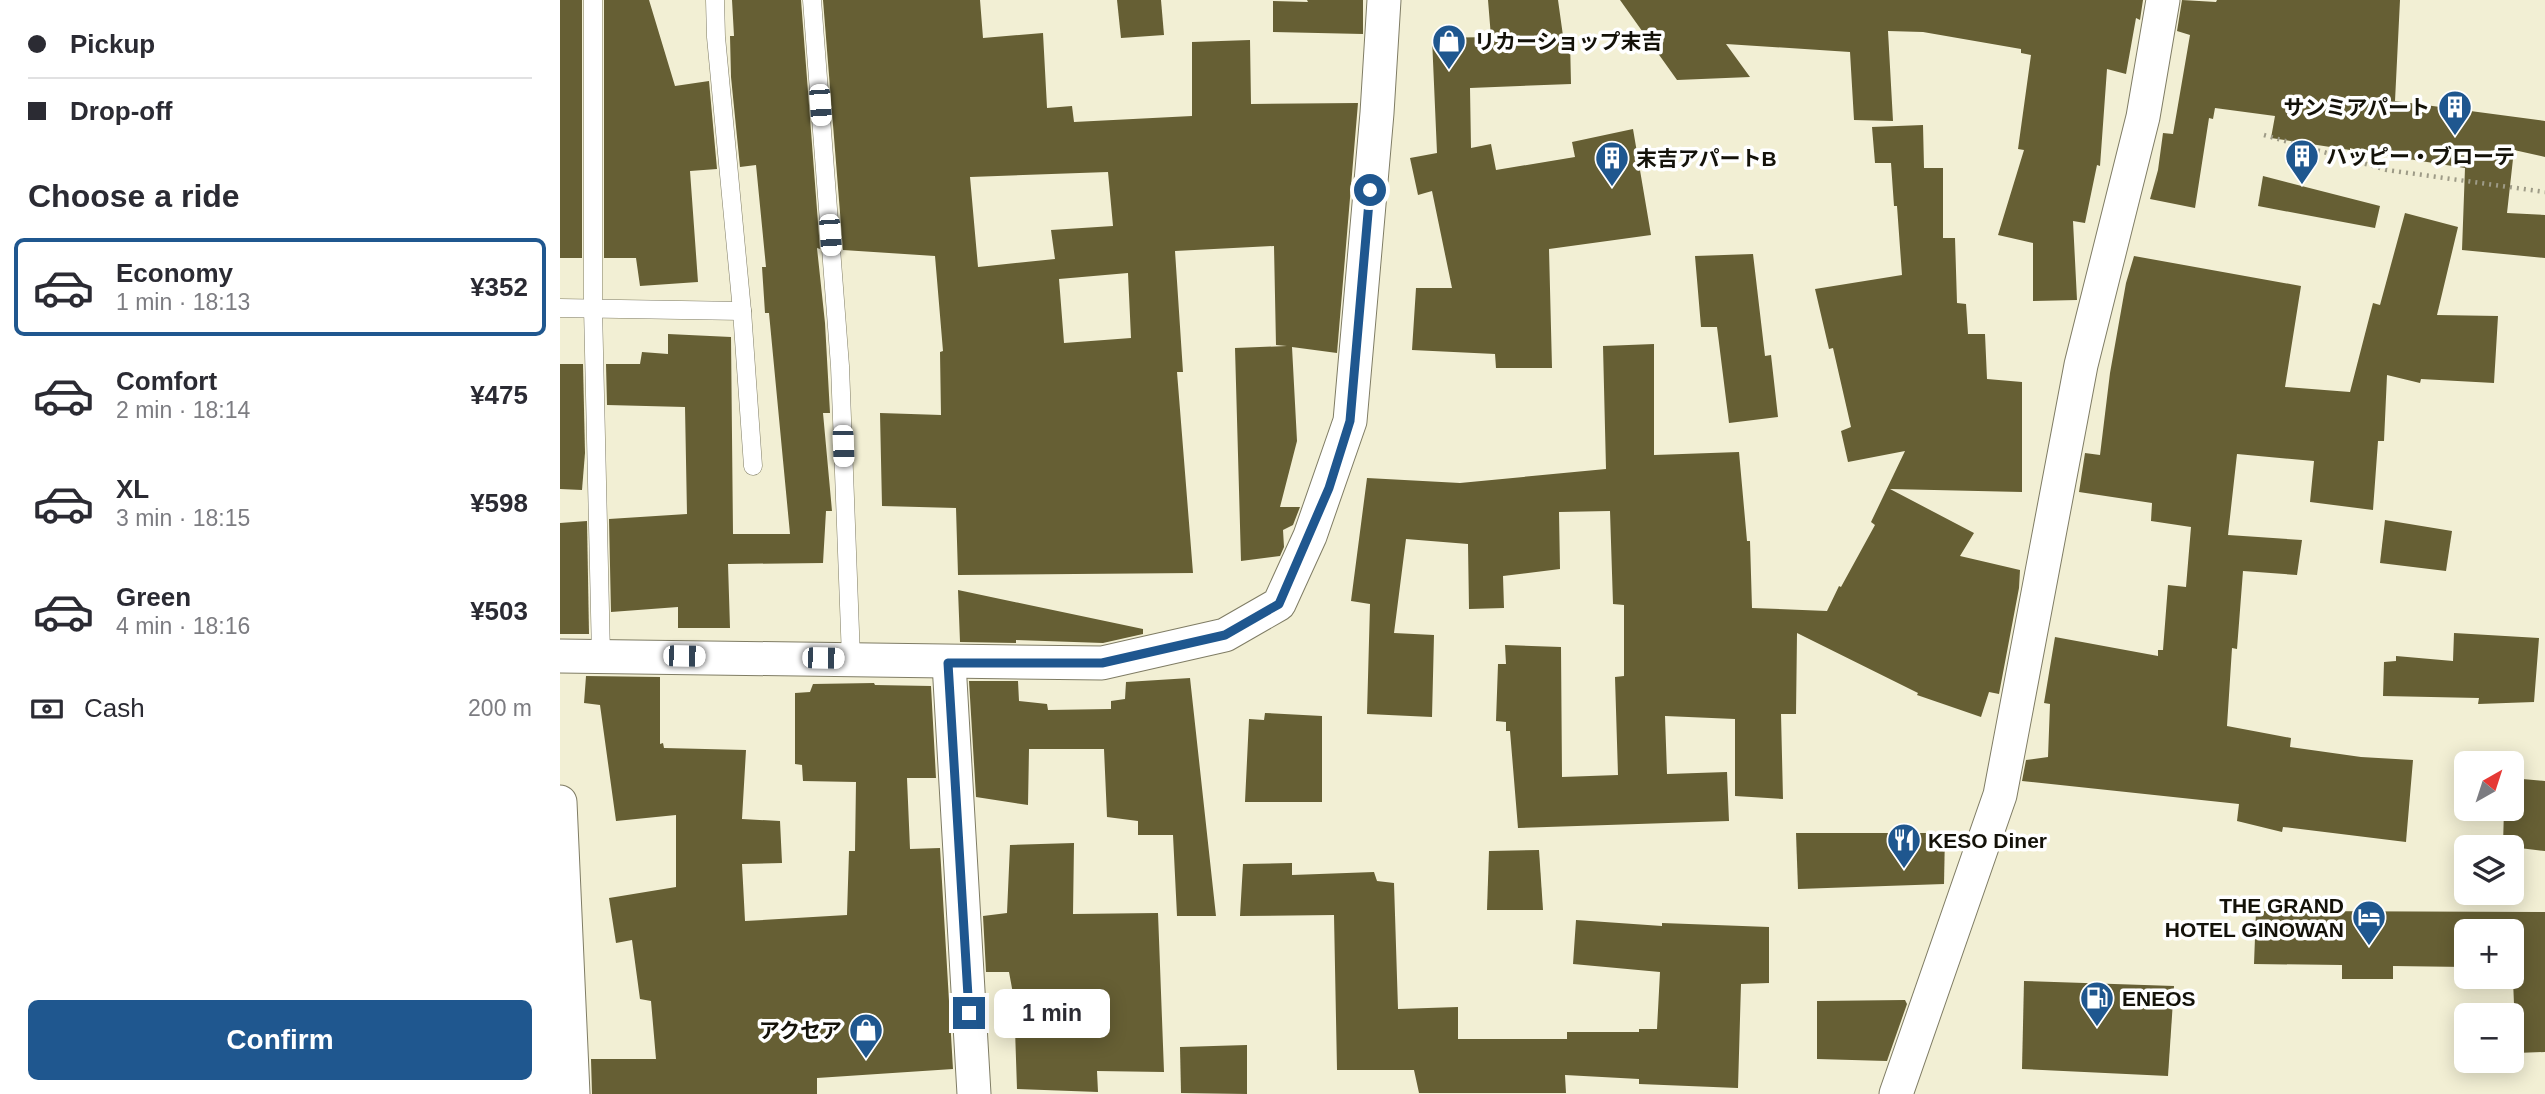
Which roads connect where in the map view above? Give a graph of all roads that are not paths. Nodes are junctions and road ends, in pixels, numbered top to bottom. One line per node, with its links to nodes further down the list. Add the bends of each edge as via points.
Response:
1 (593, 0): 7 (lane)
2 (715, 0): 8 (lane)
3 (812, 0): 12 (lane, via 840,366)
4 (1384, 0): 13 (street, via 1350,421 1324,500 1279,604 1225,635 1102,663)
5 (2164, 0): 17 (street, via 2143,117 2081,365 2000,795)
6 (560, 308): 7 (lane)
7 (593, 308): 8 (lane); 10 (lane)
8 (742, 311): 9 (lane)
9 (753, 466)
10 (601, 655): 11 (street); 12 (street)
11 (560, 656)
12 (850, 658): 13 (street)
13 (948, 663): 16 (street)
14 (560, 802): 15 (street)
15 (573, 1094)
16 (974, 1094)
17 (1896, 1094)

